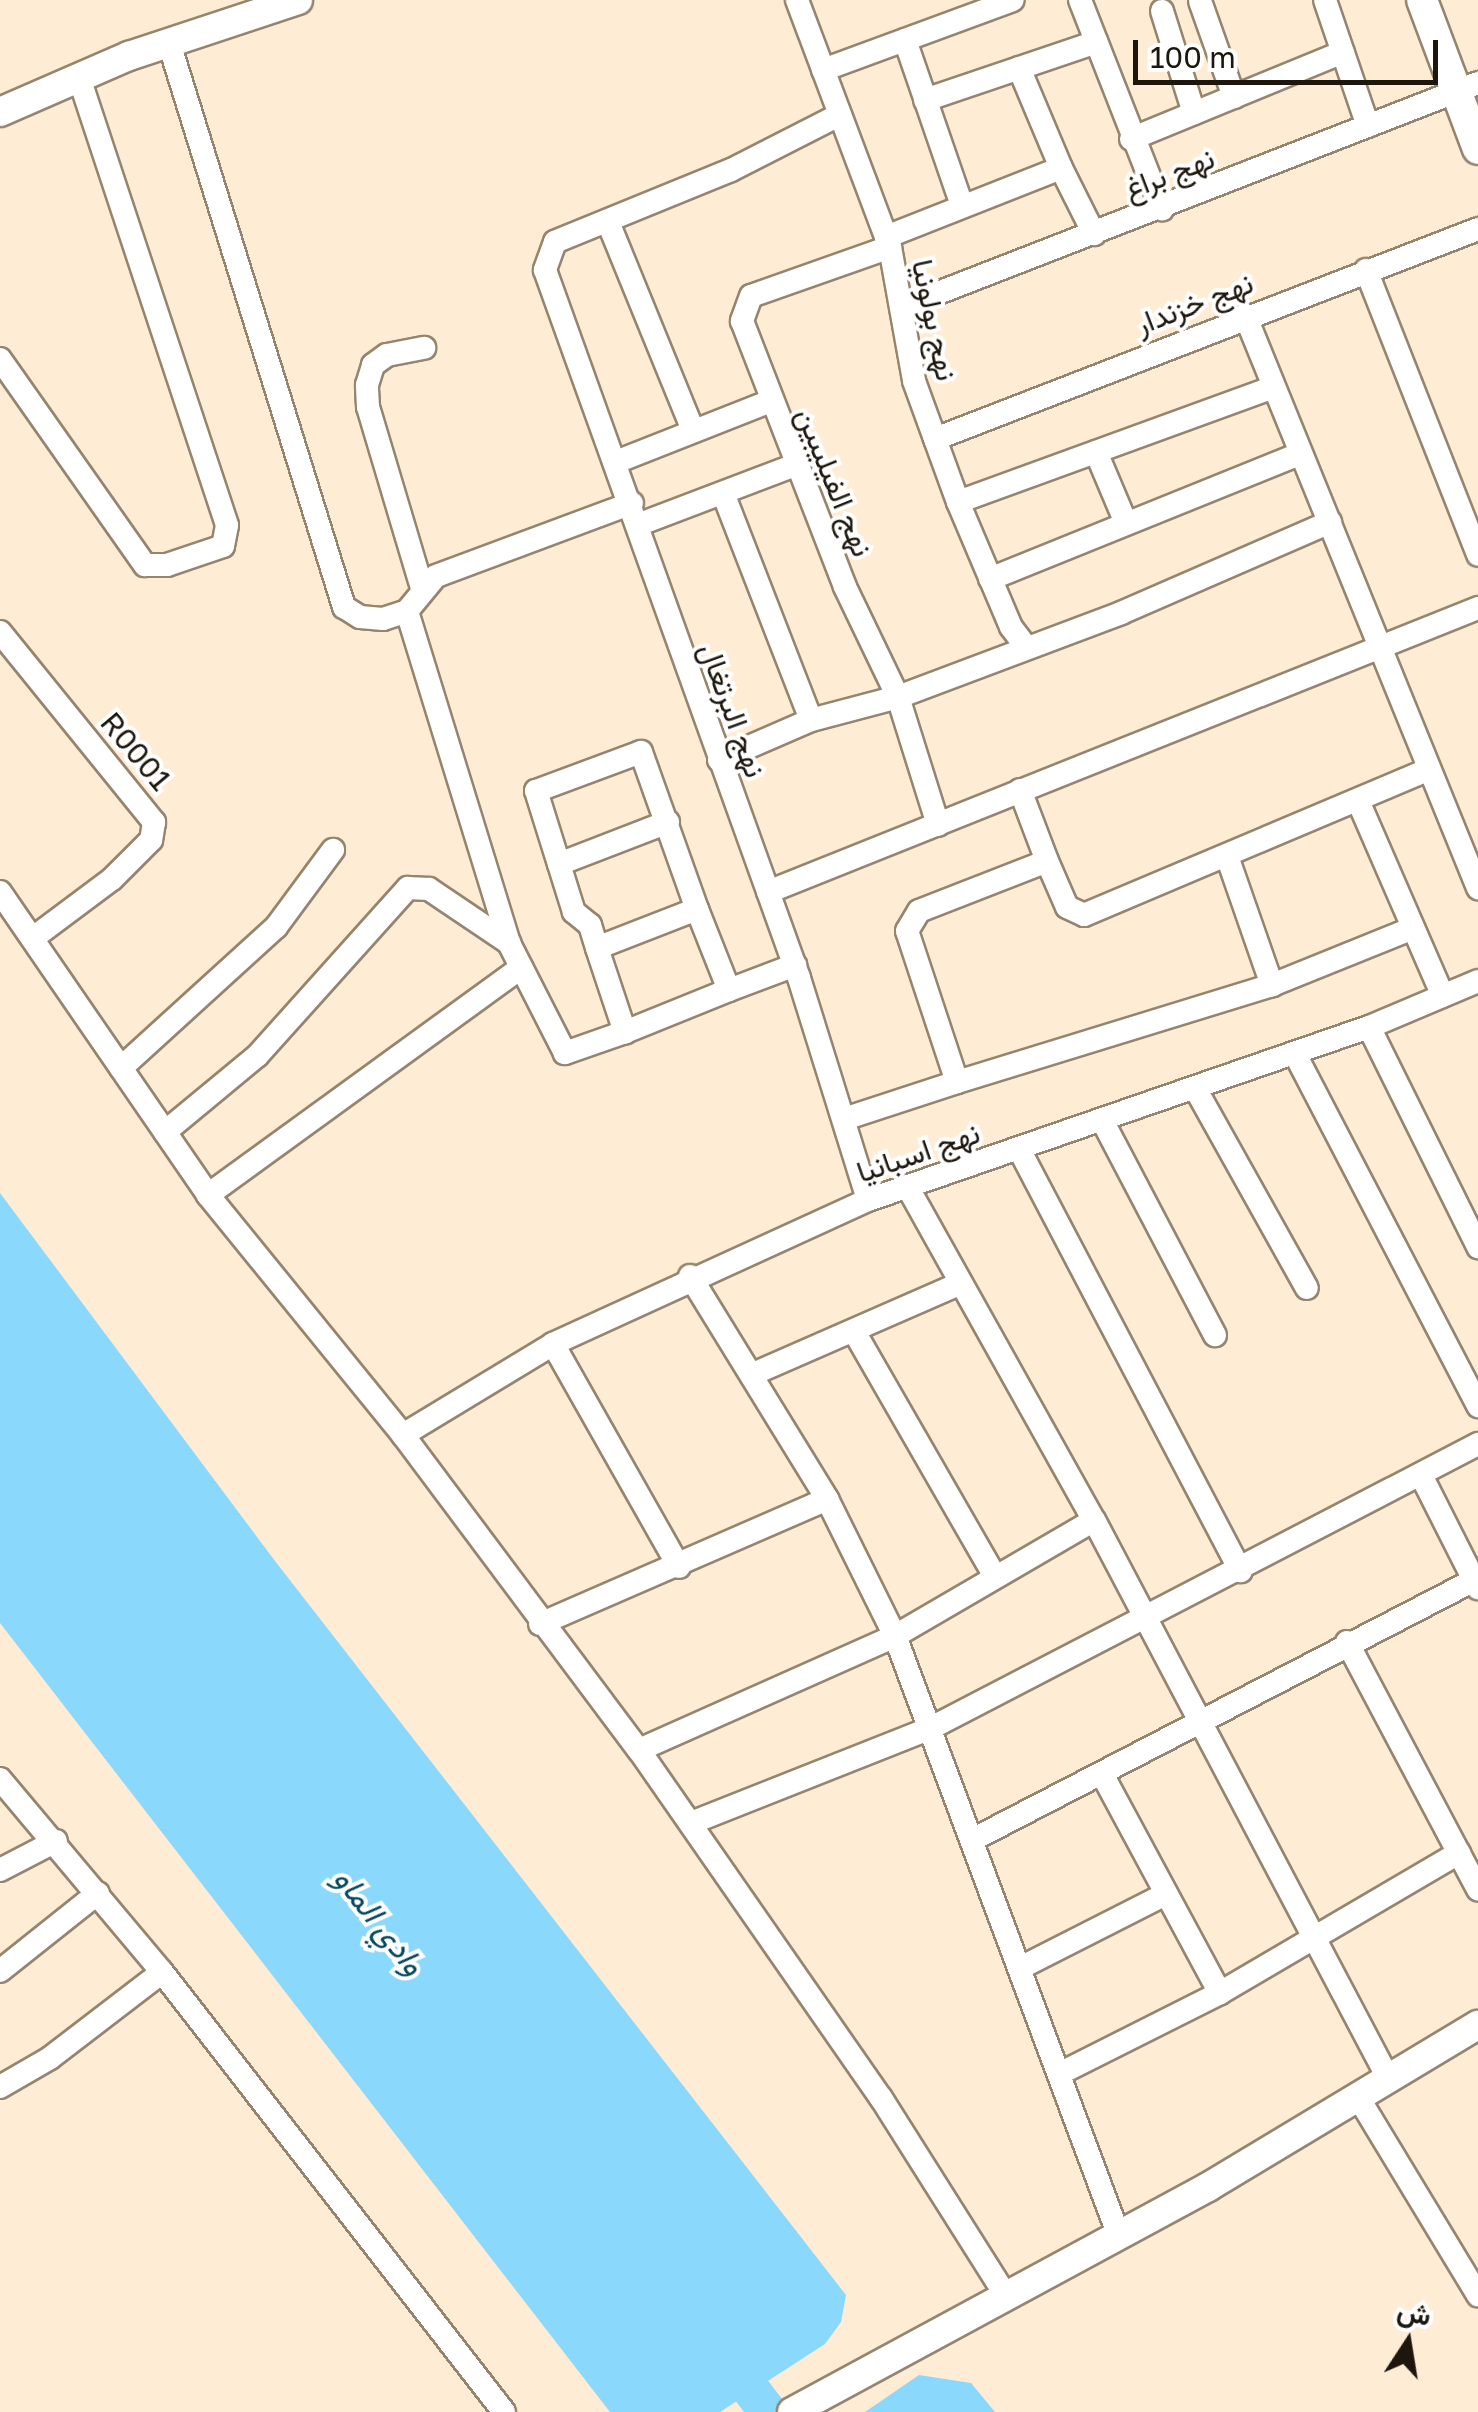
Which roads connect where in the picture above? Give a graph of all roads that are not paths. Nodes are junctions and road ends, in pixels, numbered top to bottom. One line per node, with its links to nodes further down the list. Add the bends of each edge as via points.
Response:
1 (298, 0): 8 (street)
2 (797, 0): 15 (street, نهج بولونيا)
3 (1013, 0): 10 (street)
4 (1080, 0): 11 (street)
5 (1325, 0): 13 (street)
6 (1422, 0): 17 (main road)
7 (1202, 1): 9 (street); 18 (street)
8 (264, 5): 12 (street)
9 (1158, 6): 21 (street)
10 (905, 40): 15 (street); 19 (street)
11 (1096, 42): 14 (street); 24 (street)
12 (169, 43): 16 (street); 55 (street, via 344,606 360,618)
13 (1343, 52): 18 (street); 23 (street)
14 (1019, 68): 19 (street); 26 (street)
15 (824, 70): 22 (street, نهج بولونيا)
16 (78, 77): 20 (street); 37 (street, via 227,525 223,546 167,565 146,565)
17 (1468, 88): 23 (street, نهج براغ); 25 (main road)
18 (1234, 97): 21 (street)
19 (925, 100): 27 (street)
20 (0, 112)
21 (1194, 113): 24 (street)
22 (840, 115): 29 (street); 32 (street, نهج بولونيا)
23 (1368, 126): 28 (street, نهج براغ)
24 (1131, 139): 28 (street)
25 (1478, 149)
26 (1061, 168): 27 (street); 31 (street)
27 (962, 206): 32 (street)
28 (1162, 209): 31 (street, نهج براغ)
29 (608, 222): 40 (street); 44 (street, نهج البرتغال, via 555,242 546,270)
30 (1478, 229): 33 (street, نهج خزندار)
31 (1094, 234): 34 (street, نهج براغ)
32 (888, 242): 34 (street, نهج بولونيا); 39 (street, نهج الفيليبين, via 751,296 742,321)
33 (1366, 270): 35 (street, نهج خزندار); 51 (street)
34 (902, 308): 41 (street, نهج بولونيا, via 906,351)
35 (1245, 315): 38 (street); 41 (street, نهج خزندار)
36 (424, 348): 53 (street, via 387,355 373,365 367,385 368,408)
37 (0, 360)
38 (1272, 388): 42 (street); 43 (street)
39 (771, 401): 40 (street); 45 (street, نهج الفيليبين)
40 (693, 430): 44 (street)
41 (934, 438): 47 (street, نهج بولونيا)
42 (1096, 452): 47 (street); 50 (street)
43 (1297, 455): 49 (street); 50 (street)
44 (616, 462): 48 (street, نهج البرتغال)
45 (796, 464): 46 (street); 59 (street, نهج الفيليبين)
46 (722, 493): 48 (street); 60 (street)
47 (958, 502): 52 (street, نهج بولونيا)
48 (636, 514): 53 (street, via 436,576); 61 (street, نهج البرتغال)
49 (1330, 522): 57 (street); 58 (street)
50 (1126, 523): 52 (street)
51 (1478, 555)
52 (990, 578): 58 (street, نهج بولونيا)
53 (422, 588): 55 (street)
54 (1478, 608): 57 (street)
55 (407, 611): 78 (street)
56 (0, 632): 77 (street, R0001, via 154,822 151,840 112,879)
57 (1378, 646): 62 (street); 63 (street)
58 (1026, 647): 59 (street)
59 (898, 698): 60 (street); 66 (street, نهج الفيليبين)
60 (811, 720): 61 (street)
61 (719, 760): 74 (street, نهج البرتغال)
62 (1428, 770): 64 (street); 69 (street)
63 (1020, 790): 66 (street); 70 (street)
64 (1359, 803): 68 (street); 76 (street)
65 (668, 822): 71 (street); 71 (street, via 642,752 536,791); 75 (street)
66 (938, 825): 74 (street)
67 (333, 850): 89 (street, via 276,927)
68 (1227, 856): 70 (street, via 1084,915 1067,907); 83 (street)
69 (1472, 858): 72 (street)
70 (1046, 861): 90 (street, via 910,920 907,931)
71 (559, 864): 79 (street, via 574,912 590,925)
72 (1478, 888)
73 (0, 892): 77 (street)
74 (768, 892): 80 (street, نهج البرتغال)
75 (698, 908): 79 (street); 84 (street)
76 (1413, 928): 83 (street); 85 (street)
77 (33, 938): 89 (street)
78 (509, 943): 81 (street); 94 (street, via 429,889 408,888 257,1056)
79 (596, 948): 87 (street)
80 (794, 966): 84 (street); 92 (street, نهج البرتغال)
81 (521, 968): 87 (street, via 565,1052); 97 (street)
82 (1478, 981): 85 (street, نهج اسبانيا)
83 (1272, 985): 90 (street)
84 (729, 990): 87 (street)
85 (1443, 996): 86 (street, نهج اسبانيا)
86 (1369, 1027): 88 (street, نهج اسبانيا); 99 (street)
87 (625, 1032)
88 (1294, 1054): 91 (street, نهج اسبانيا); 107 (street)
89 (121, 1068): 94 (street)
90 (957, 1082): 92 (street)
91 (1195, 1088): 93 (street, نهج اسبانيا); 102 (street)
92 (844, 1119): 98 (street, نهج البرتغال)
93 (1102, 1120): 95 (street, نهج اسبانيا); 104 (street)
94 (165, 1132): 97 (street)
95 (1019, 1149): 96 (street, نهج اسبانيا); 114 (street)
96 (907, 1186): 98 (street, نهج اسبانيا); 101 (street)
97 (208, 1195): 108 (street)
98 (868, 1200): 100 (street, نهج اسبانيا)
99 (1478, 1246)
100 (690, 1276): 105 (street, نهج اسبانيا); 106 (street)
101 (958, 1284): 103 (street); 112 (street)
102 (1307, 1288)
103 (855, 1333): 106 (street); 115 (street)
104 (1215, 1335)
105 (553, 1344): 108 (street, نهج اسبانيا); 113 (street)
106 (752, 1374): 111 (street)
107 (1478, 1406)
108 (403, 1435): 118 (street)
109 (1478, 1444): 110 (street)
110 (1421, 1475): 114 (street); 116 (street)
111 (827, 1499): 113 (street); 119 (street)
112 (1094, 1520): 115 (street); 117 (street)
113 (679, 1567): 118 (street)
114 (1242, 1571): 117 (street)
115 (995, 1576): 119 (street)
116 (1476, 1582): 120 (street)
117 (1146, 1618): 121 (street); 122 (street)
118 (540, 1624): 123 (street)
119 (894, 1636): 122 (street); 123 (street)
120 (1346, 1642): 121 (street); 129 (street)
121 (1199, 1722): 124 (street); 134 (street)
122 (928, 1729): 126 (street); 127 (street)
123 (639, 1750): 126 (street)
124 (1102, 1774): 127 (street); 133 (street)
125 (0, 1779): 128 (street)
126 (691, 1824): 146 (street, via 881,2098)
127 (972, 1840): 135 (street)
128 (56, 1842): 130 (street); 132 (street)
129 (1459, 1853): 131 (street); 134 (street)
130 (0, 1870)
131 (1478, 1889)
132 (98, 1893): 136 (street); 137 (street)
133 (1166, 1894): 135 (street); 138 (street)
134 (1312, 1937): 138 (street); 141 (street)
135 (1020, 1968): 140 (street)
136 (0, 1971)
137 (162, 1972): 142 (street, via 50,2058); 147 (street)
138 (1220, 1993): 140 (street)
139 (1478, 2026): 141 (street)
140 (1059, 2074): 144 (street)
141 (1387, 2076): 143 (street)
142 (0, 2087)
143 (1358, 2096): 144 (street); 145 (street)
144 (1119, 2236): 146 (street)
145 (1476, 2284)
146 (1006, 2296): 148 (street)
147 (504, 2412)
148 (792, 2412)

